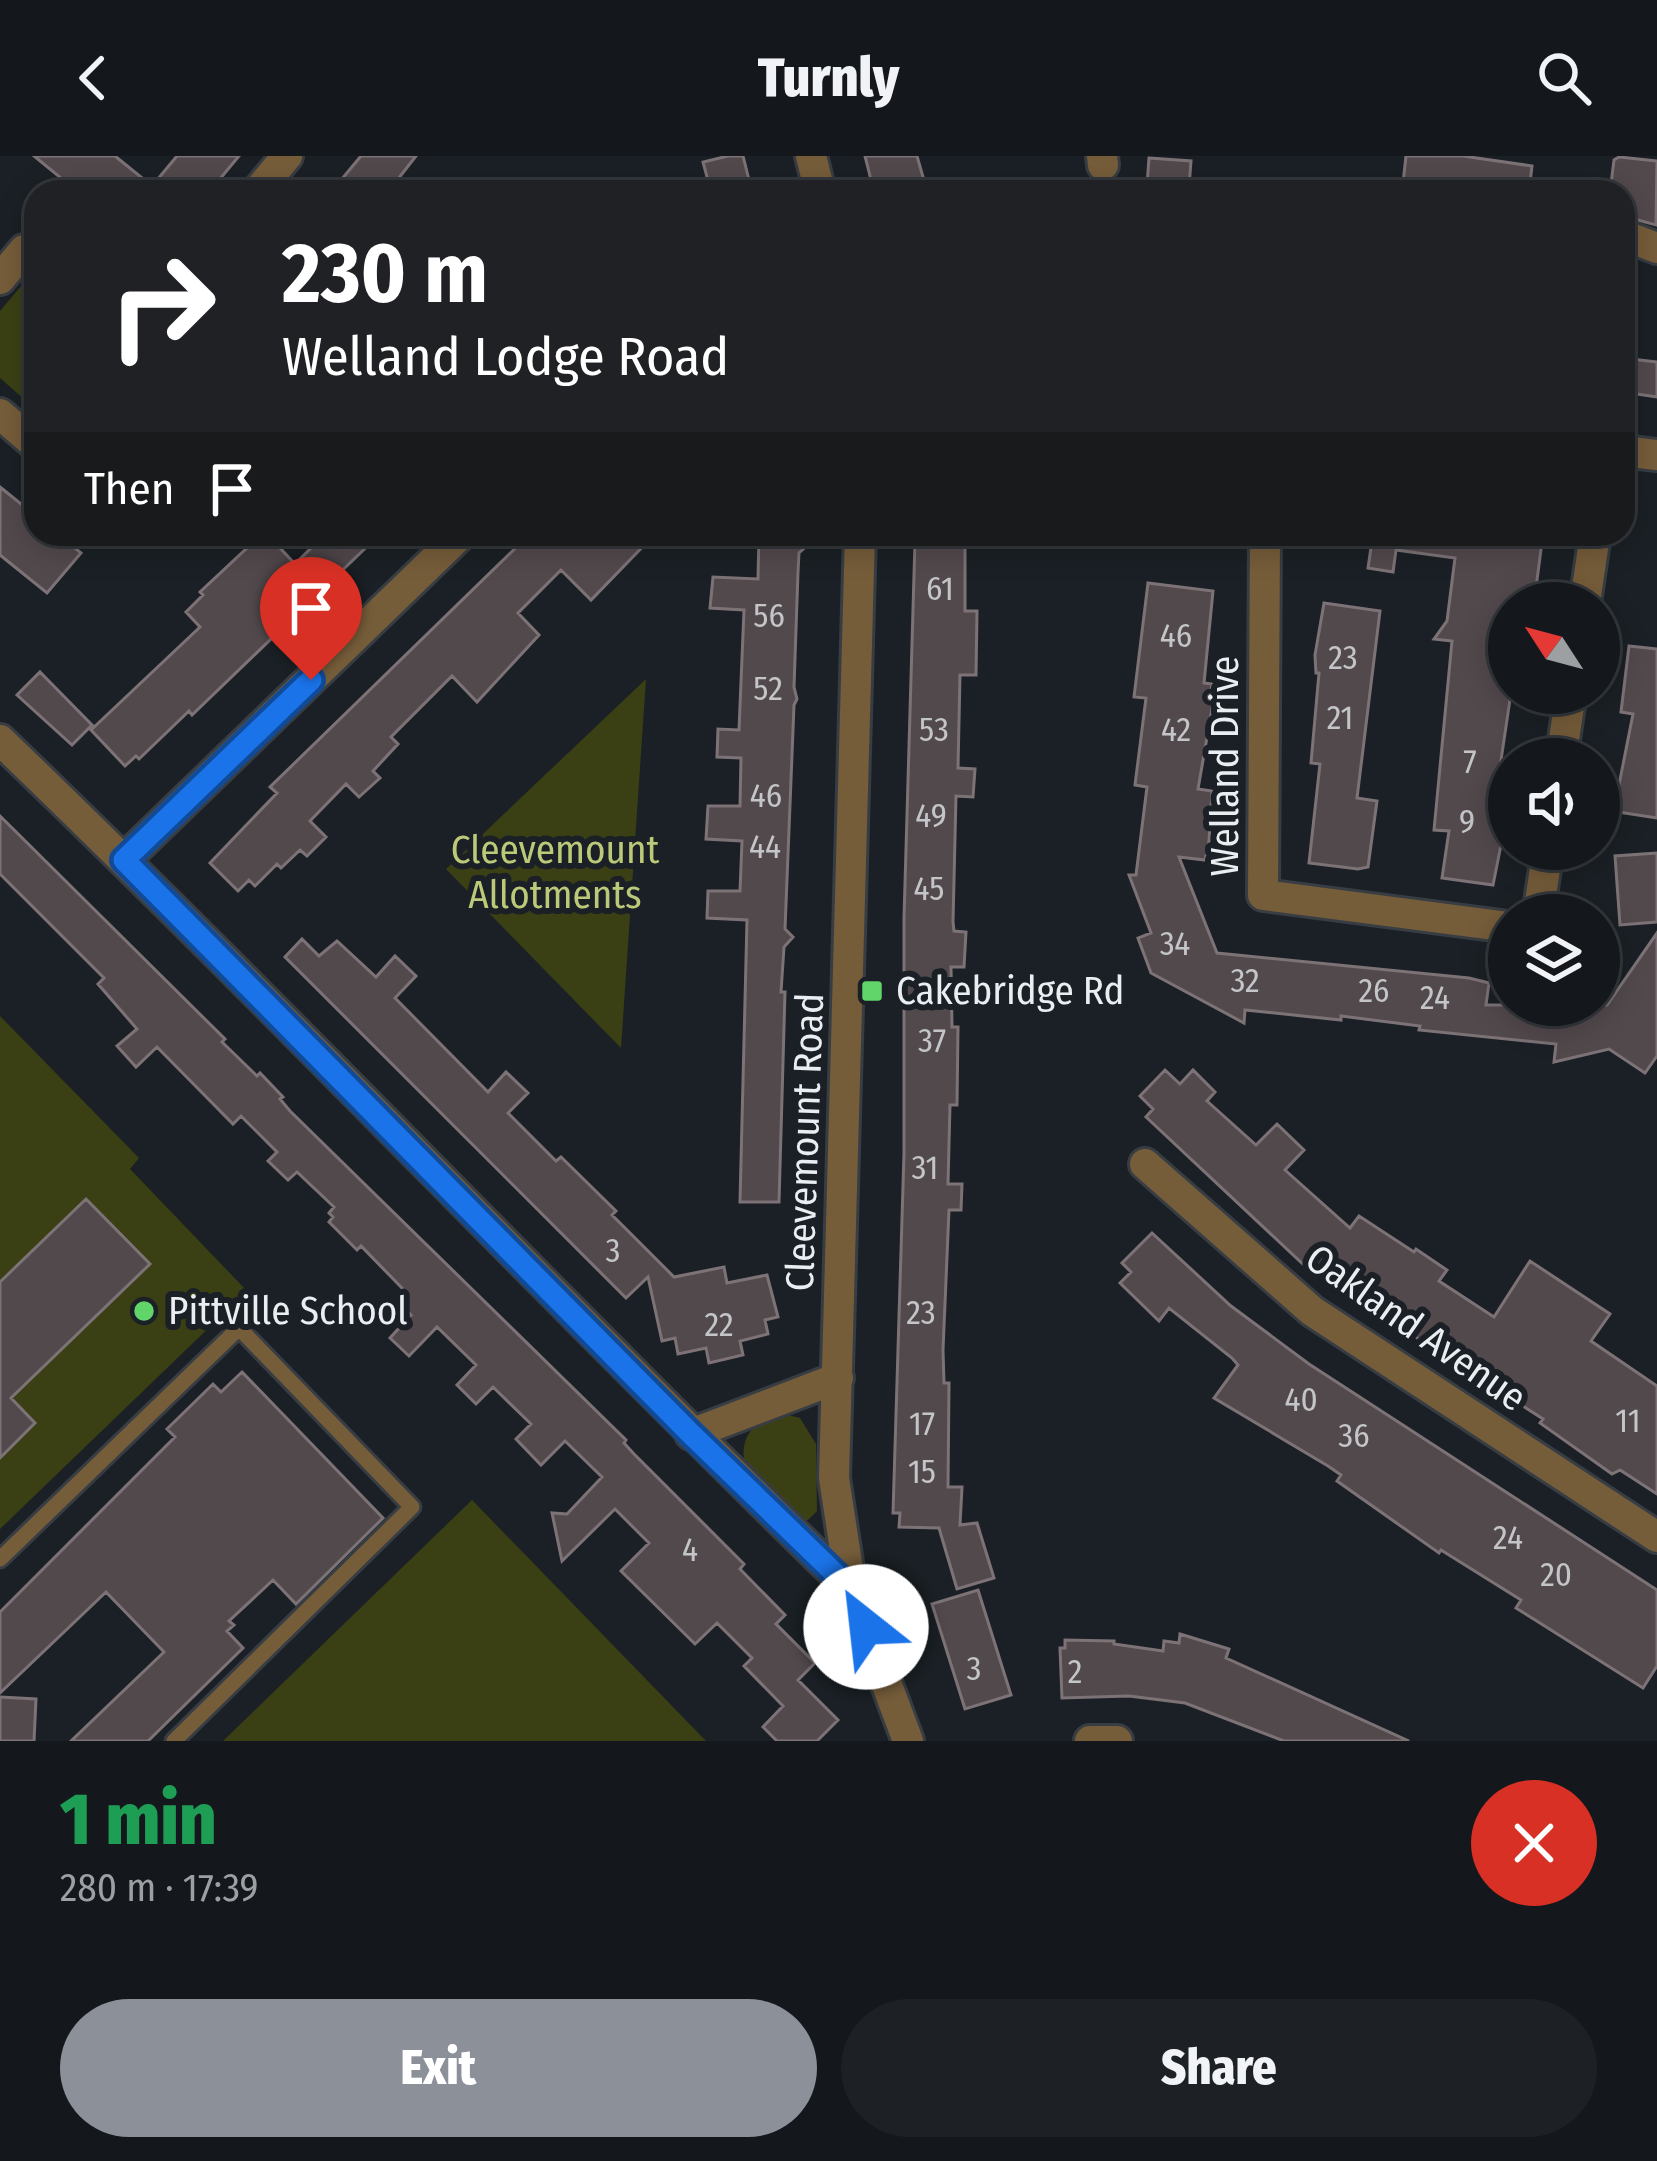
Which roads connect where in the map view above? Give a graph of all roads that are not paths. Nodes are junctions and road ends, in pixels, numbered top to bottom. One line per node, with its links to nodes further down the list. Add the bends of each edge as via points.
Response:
1 (287, 156): 2 (street)
2 (267, 180)
3 (24, 250): 4 (street)
4 (0, 279)
5 (0, 414): 6 (street)
6 (24, 434)
7 (449, 546): 13 (street)
8 (860, 546): 16 (street, Cleevemount Road)
9 (1265, 546): 14 (street, Welland Drive, via 1263,895)
10 (1593, 546): 11 (street)
11 (1588, 582)
12 (0, 740): 13 (street)
13 (124, 860): 17 (street)
14 (1488, 924)
15 (1145, 1165): 18 (street, Oakland Avenue, via 1312,1311)
16 (838, 1378): 17 (street); 20 (street, Cleevemount Road, via 834,1478)
17 (691, 1434): 20 (street)
18 (1657, 1537)
19 (0, 1559): 21 (lane, via 239,1328 412,1508)
20 (851, 1589): 22 (street, Cleevemount Road)
21 (174, 1741)
22 (908, 1741)
23 (1090, 1741): 24 (street)
24 (1117, 1741)

